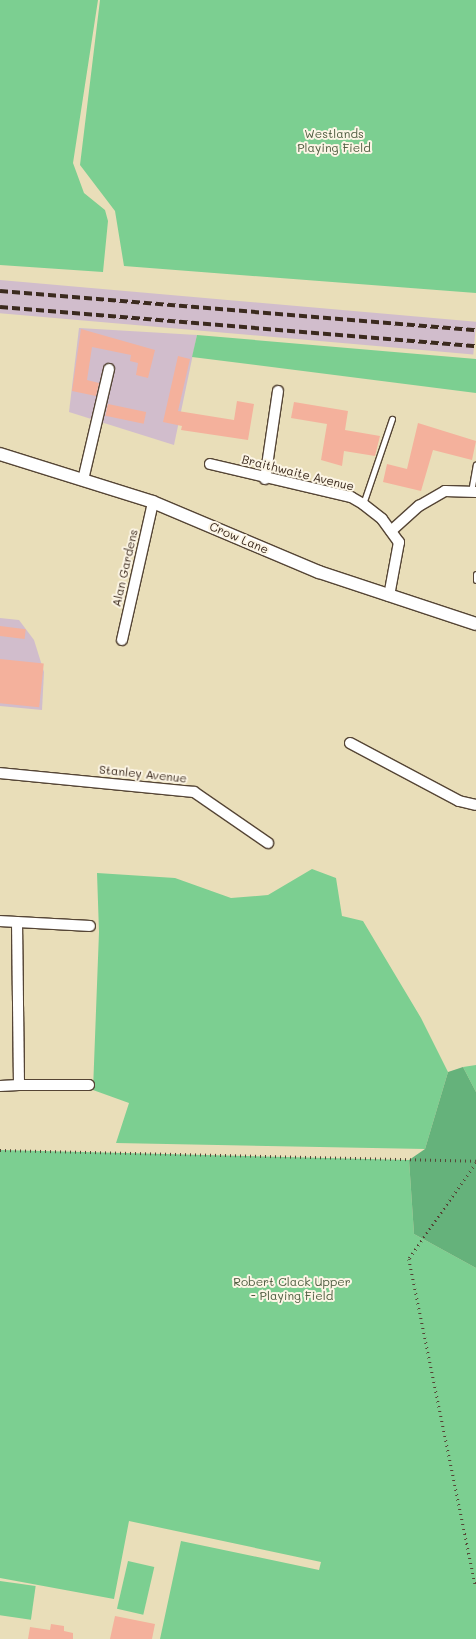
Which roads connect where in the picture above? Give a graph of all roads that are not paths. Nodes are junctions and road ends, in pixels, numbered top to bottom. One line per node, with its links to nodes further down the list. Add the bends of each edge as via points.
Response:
1 (109, 370): 8 (street)
2 (278, 392): 7 (street)
3 (392, 419): 11 (lane)
4 (0, 454): 8 (street, Crow Lane)
5 (210, 464): 7 (street, Braithwaite Avenue)
6 (476, 464): 9 (lane)
7 (265, 478): 11 (street, Braithwaite Avenue, via 351,497)
8 (83, 480): 10 (street, Crow Lane)
9 (474, 492): 12 (street, via 445,491 419,506)
10 (153, 502): 15 (street, Crow Lane, via 319,572); 17 (street, Alan Gardens)
11 (363, 504): 12 (street, Braithwaite Avenue)
12 (391, 531): 15 (street, via 399,542)
13 (476, 574): 14 (lane)
14 (476, 580)
15 (389, 596): 16 (street, Crow Lane)
16 (476, 624)
17 (122, 640)
18 (350, 743): 20 (street, via 459,801)
19 (0, 773): 21 (street, Stanley Avenue, via 194,792)
20 (476, 805)
21 (268, 843)
22 (0, 921): 23 (street)
23 (17, 922): 24 (street); 25 (street)
24 (90, 926)
25 (19, 1085): 26 (street); 27 (street)
26 (0, 1086)
27 (89, 1086)

